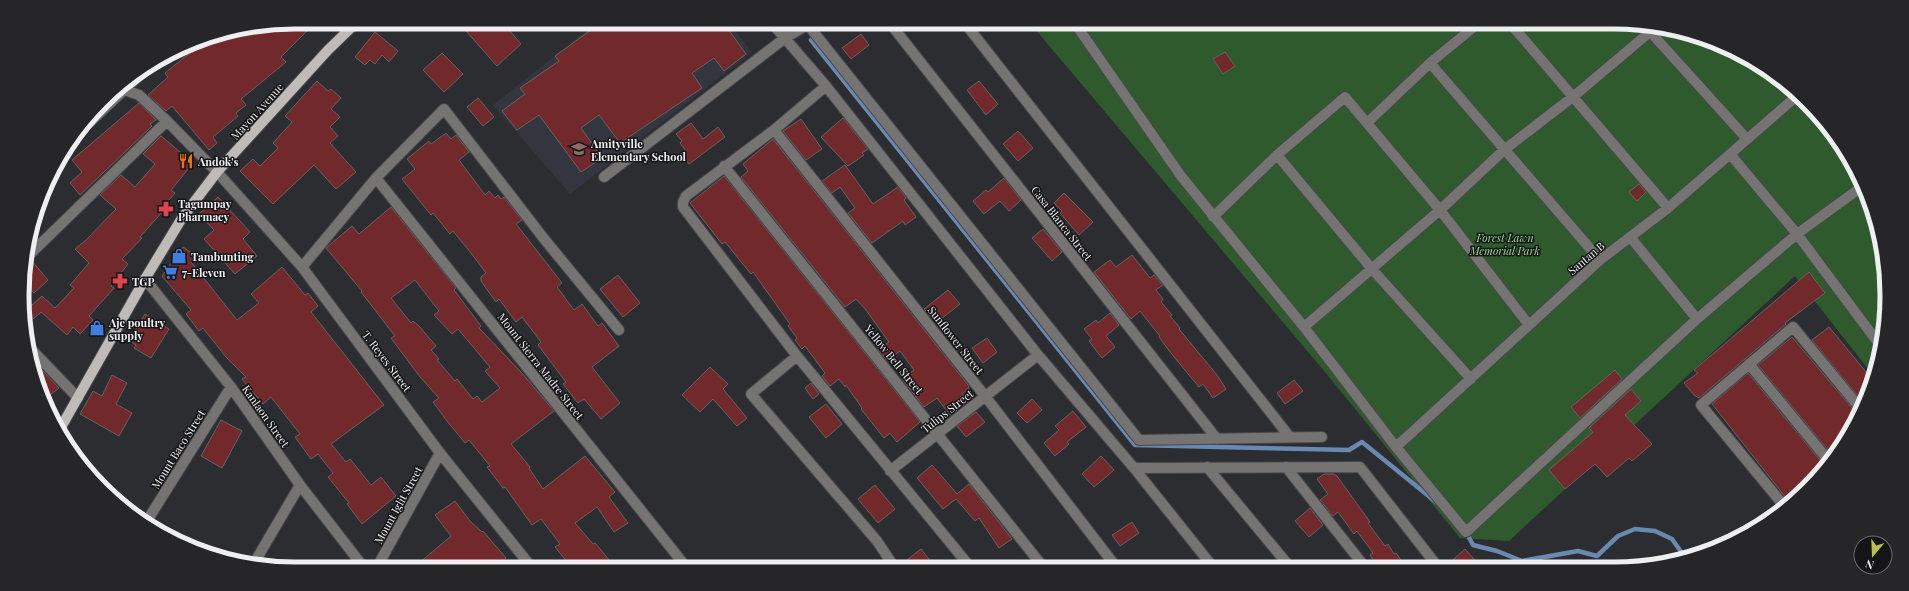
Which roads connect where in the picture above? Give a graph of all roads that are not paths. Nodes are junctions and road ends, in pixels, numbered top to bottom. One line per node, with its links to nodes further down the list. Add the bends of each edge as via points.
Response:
1 (350, 29): 28 (main road, Mayon Avenue)
2 (777, 29): 12 (street)
3 (800, 29): 12 (street)
4 (815, 29): 60 (street, via 1139,440)
5 (895, 29): 60 (street, Casa Blanca Street)
6 (969, 29): 58 (street)
7 (1079, 29): 34 (street, via 1181,176)
8 (1471, 29): 13 (street)
9 (1515, 29): 18 (street)
10 (1647, 31): 18 (street)
11 (1653, 32): 23 (street)
12 (785, 38): 15 (street); 29 (street)
13 (1430, 63): 21 (street); 24 (street)
14 (138, 80): 17 (street)
15 (826, 86): 22 (street); 48 (street)
16 (126, 90): 17 (street)
17 (139, 95): 20 (street, T. Reyes Street)
18 (1574, 96): 24 (street); 32 (street)
19 (1793, 99): 23 (street, Santan B)
20 (167, 121): 28 (street, T. Reyes Street); 37 (street)
21 (1367, 123): 26 (street, via 1344,97); 33 (street)
22 (774, 130): 27 (street); 53 (street, Sunflower Street)
23 (1747, 139): 25 (street, Santan B)
24 (1504, 150): 33 (street); 38 (street)
25 (1730, 154): 32 (street, Santan B); 35 (street)
26 (1277, 155): 34 (street); 40 (street)
27 (724, 166): 49 (street, via 686,196 682,202 683,207); 57 (street, Yellow Bell Street)
28 (217, 172): 39 (street, T. Reyes Street); 41 (main road, Mayon Avenue, via 182,218)
29 (604, 177)
30 (376, 178): 39 (street); 45 (street, via 444,109 545,240); 75 (street, Mount Sierra Madre Street)
31 (1858, 190): 35 (street)
32 (1668, 208): 36 (street, Santan B)
33 (1440, 210): 40 (street); 43 (street)
34 (1213, 217): 44 (street)
35 (1797, 234): 42 (street); 46 (street)
36 (1631, 238): 38 (street, Santan B); 42 (street)
37 (33, 252)
38 (1600, 260): 43 (street, Santan B)
39 (302, 267): 62 (street, T. Reyes Street)
40 (1371, 268): 44 (street); 51 (street)
41 (145, 279): 52 (street, Kanlaon Street); 54 (main road, Mayon Avenue)
42 (1697, 319): 61 (street, via 1466,532)
43 (1529, 325): 51 (street, Santan B)
44 (1304, 327): 61 (street)
45 (619, 330)
46 (1876, 340)
47 (36, 354): 54 (street)
48 (1038, 355): 53 (street, Tulips Street); 66 (street)
49 (797, 356): 67 (street); 76 (street, via 751,394 877,541)
50 (1749, 364): 55 (street, via 1793,327); 63 (street); 69 (street, via 1701,405)
51 (1471, 379): 61 (street, Santan B)
52 (231, 387): 68 (street, Kanlaon Street); 70 (street, Mount Baco Street)
53 (985, 396): 57 (street, Tulips Street); 79 (street, Sunflower Street)
54 (78, 398): 56 (main road, Mayon Avenue)
55 (1857, 404)
56 (63, 425)
57 (938, 433): 67 (street, Tulips Street); 78 (street, Yellow Bell Street)
58 (1289, 436): 59 (street); 60 (street)
59 (1322, 437)
60 (1217, 439)
61 (1396, 447)
62 (440, 453): 73 (street, Mount Iglit Street); 74 (street, T. Reyes Street)
63 (1826, 457)
64 (1207, 467): 65 (street); 66 (street); 81 (street)
65 (1286, 467): 82 (street); 83 (street, via 1360,467)
66 (1134, 468): 80 (street)
67 (890, 471): 77 (street)
68 (300, 485): 71 (street); 72 (street, Kanlaon Street)
69 (1781, 503)
70 (149, 518)
71 (256, 559)
72 (360, 562)
73 (380, 562)
74 (527, 562)
75 (682, 562)
76 (891, 562)
77 (966, 562)
78 (1039, 562)
79 (1112, 562)
80 (1209, 562)
81 (1286, 562)
82 (1361, 562)
83 (1434, 562)

